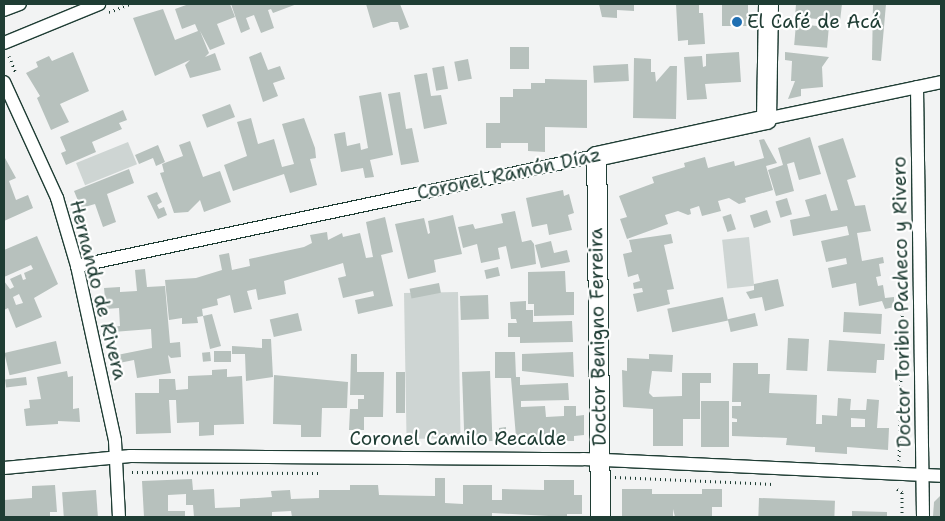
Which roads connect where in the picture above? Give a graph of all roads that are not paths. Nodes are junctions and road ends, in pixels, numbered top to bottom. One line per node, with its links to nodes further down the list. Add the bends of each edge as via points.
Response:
1 (20, 4): 4 (street)
2 (99, 4): 5 (street)
3 (768, 4): 9 (street)
4 (4, 10)
5 (4, 43)
6 (4, 82): 11 (street, Hernando de Rivera, via 57,198)
7 (941, 82): 8 (street, Coronel Ramón Díaz)
8 (917, 87): 9 (street, Coronel Ramón Díaz); 15 (street, Doctor Toribio Pacheco y Rivero)
9 (766, 119): 10 (street, Coronel Ramón Díaz)
10 (596, 156): 11 (street, Coronel Ramón Díaz); 13 (street, Doctor Benigno Ferreira)
11 (77, 266): 12 (street, Hernando de Rivera)
12 (116, 457): 13 (street, Coronel Camilo Recalde); 14 (street, Coronel Camilo Recalde); 17 (street, Hernando de Rivera)
13 (600, 460): 15 (street, Coronel Camilo Recalde); 18 (street, Doctor Benigno Ferreira)
14 (4, 468)
15 (923, 475): 16 (street, Coronel Camilo Recalde); 19 (street, Doctor Toribio Pacheco y Rivero)
16 (941, 476)
17 (119, 517)
18 (600, 517)
19 (923, 517)

